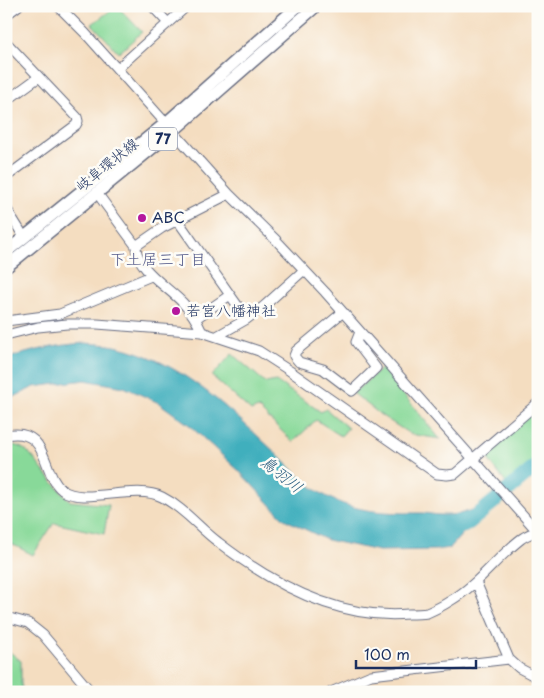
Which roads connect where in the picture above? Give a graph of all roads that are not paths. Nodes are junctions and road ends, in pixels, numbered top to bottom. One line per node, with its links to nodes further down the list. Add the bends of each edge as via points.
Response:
1 (18, 6): 7 (street)
2 (58, 6): 10 (street)
3 (152, 6): 8 (street)
4 (187, 6): 8 (street)
5 (298, 6): 13 (main road, 岐阜環状線 / 77)
6 (316, 6): 13 (main road, 岐阜環状線 / 77)
7 (6, 15)
8 (168, 23): 10 (street)
9 (6, 42): 11 (street)
10 (117, 69): 13 (street)
11 (39, 77): 12 (street); 14 (street, via 77,117 78,122)
12 (6, 101)
13 (170, 127): 15 (main road, 岐阜環状線 / 77); 16 (street); 19 (main road, 岐阜環状線 / 77)
14 (6, 177)
15 (97, 193): 20 (street); 22 (main road, 岐阜環状線 / 77)
16 (229, 194): 18 (street); 23 (street)
17 (6, 208): 19 (street)
18 (178, 221): 20 (street); 25 (street)
19 (24, 237): 21 (main road, 岐阜環状線 / 77)
20 (136, 246): 24 (street, via 136,252)
21 (6, 252)
22 (6, 267)
23 (304, 270): 26 (street); 28 (street)
24 (151, 276): 27 (street, via 170,290); 29 (street, via 60,314)
25 (230, 295): 27 (street); 28 (street)
26 (342, 312): 31 (street); 31 (street, via 294,356 300,362 323,369 352,391 376,368 356,342)
27 (196, 319): 30 (street)
28 (247, 319): 33 (street)
29 (6, 322)
30 (202, 332): 32 (street, via 67,324 38,327); 33 (street)
31 (360, 332): 36 (street)
32 (6, 336)
33 (217, 336): 36 (street, via 259,351 437,474 455,474)
34 (538, 403): 36 (street)
35 (6, 435): 38 (street, via 24,435 41,448 54,480 62,490 83,495 146,492 161,496 178,506 216,542 254,568 299,592 337,606 369,614 426,613 451,601)
36 (475, 461): 37 (street)
37 (536, 530): 38 (street)
38 (476, 582): 40 (street)
39 (6, 617): 43 (street, via 28,622 43,635)
40 (509, 659): 42 (street); 44 (street, via 372,675)
41 (538, 666): 42 (street)
42 (534, 675)
43 (91, 692)
44 (331, 692)

